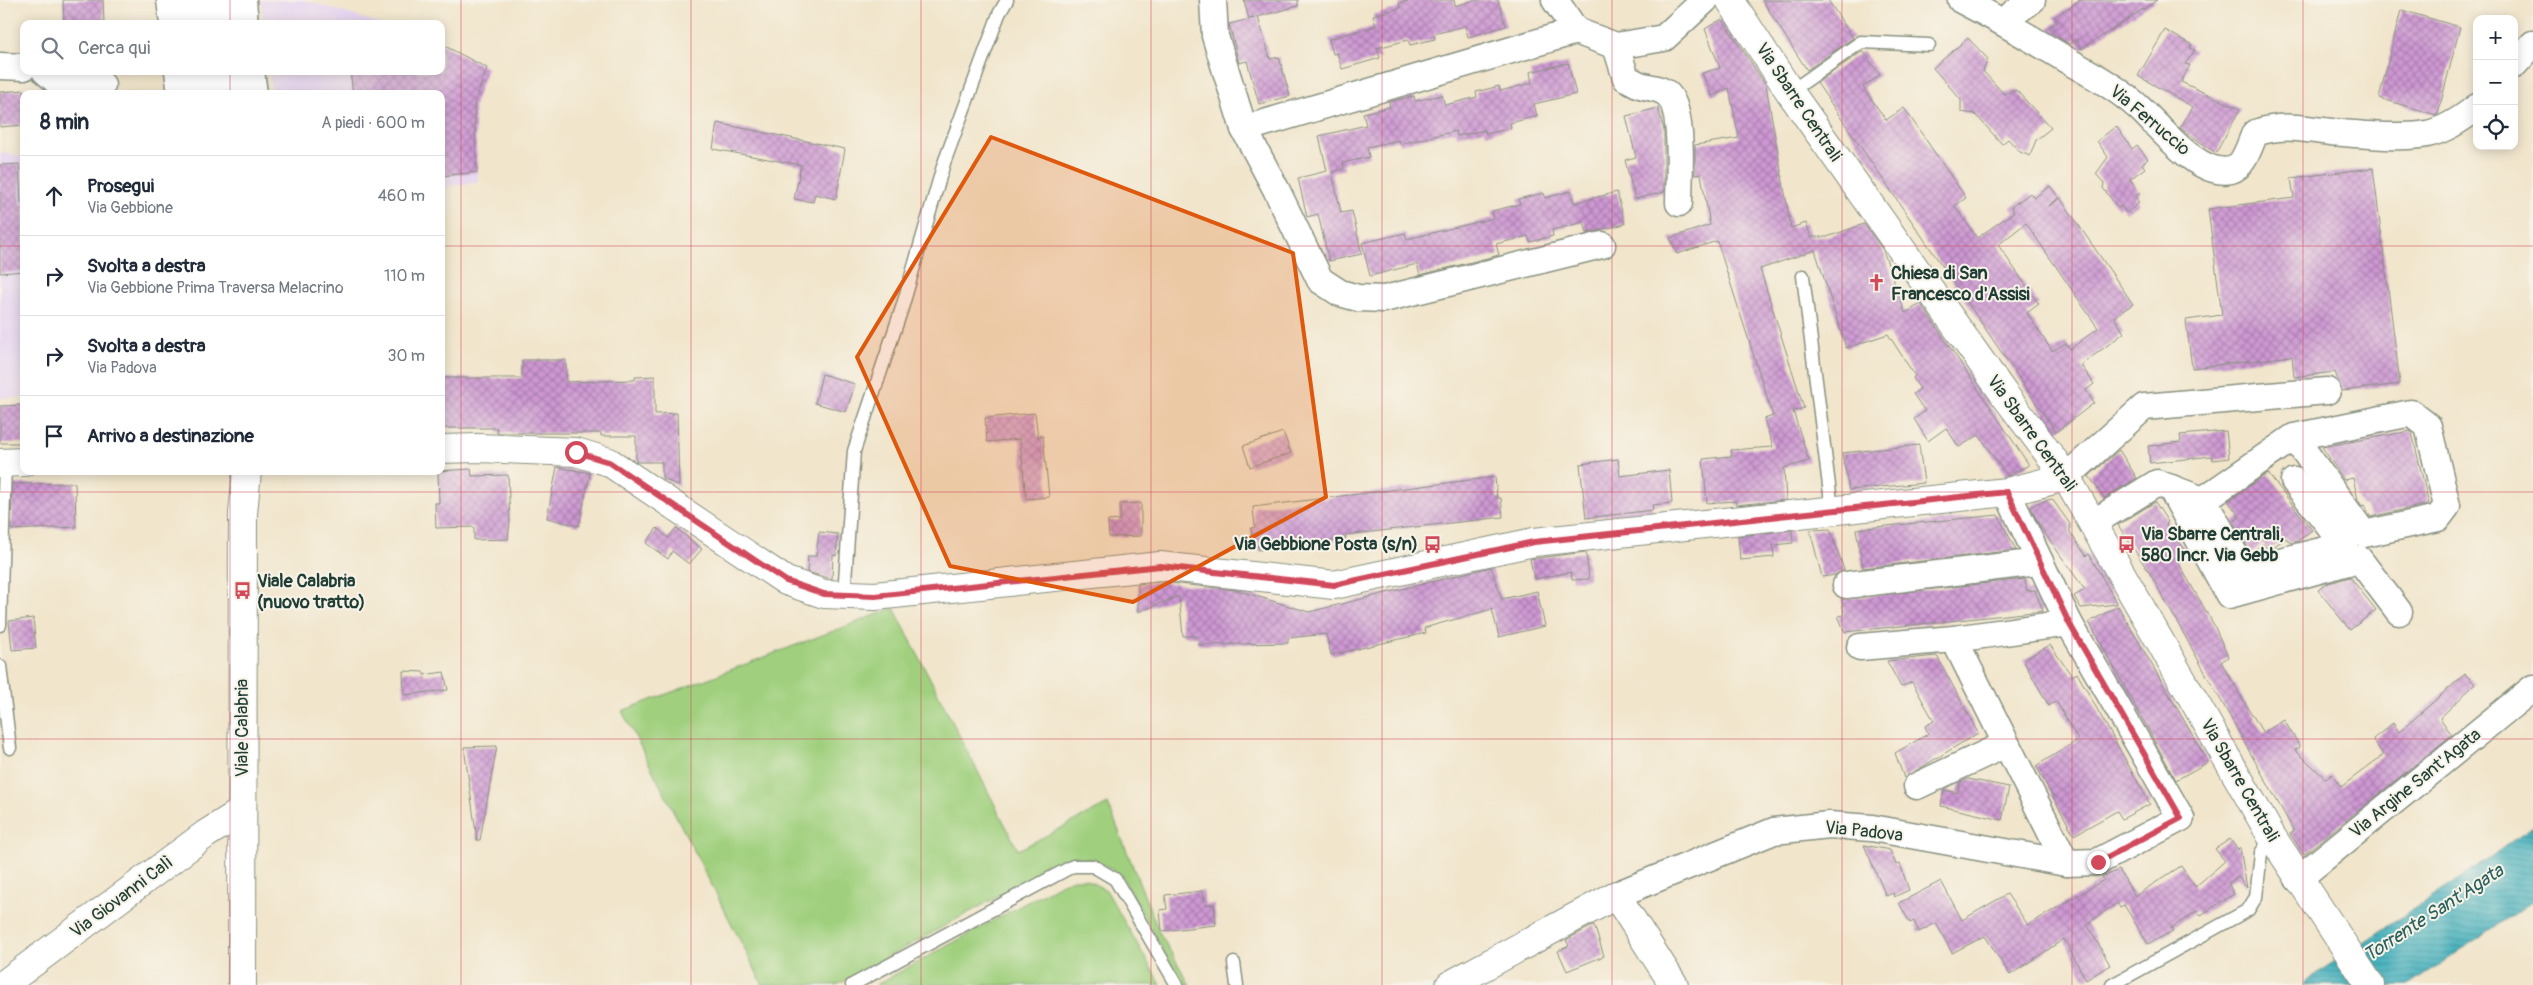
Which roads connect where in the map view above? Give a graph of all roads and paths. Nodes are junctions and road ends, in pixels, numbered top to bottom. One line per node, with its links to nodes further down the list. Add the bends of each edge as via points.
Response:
1 (170, 0): 12 (street)
2 (194, 0): 13 (street)
3 (218, 0): 14 (street)
4 (243, 0): 15 (street)
5 (1006, 0): 54 (lane, via 944,163 902,308 854,451)
6 (1212, 0): 36 (street, via 1215,36)
7 (1556, 0): 17 (street)
8 (1705, 0): 20 (street, via 1664,38)
9 (1730, 0): 34 (street, Via Sbarre Centrali)
10 (1961, 0): 16 (street, Via Ferruccio)
11 (2032, 0): 16 (street)
12 (172, 20)
13 (196, 20)
14 (220, 20)
15 (246, 20)
16 (2003, 21): 35 (street, Via Ferruccio, via 2104,82 2137,106 2171,142 2212,169 2231,170 2240,164 2255,133 2266,129 2290,126 2330,132 2426,134 2457,122)
17 (1576, 31): 20 (street); 36 (street)
18 (2533, 44): 21 (street)
19 (1929, 45): 34 (lane, via 1861,42)
20 (1616, 46): 37 (street, via 1626,78 1668,93 1674,103 1678,123)
21 (2518, 61)
22 (0, 66): 23 (street)
23 (20, 67)
24 (50, 75): 29 (street, via 61,85)
25 (179, 75): 30 (street)
26 (204, 75): 31 (street)
27 (227, 75): 32 (street)
28 (252, 75): 33 (street)
29 (102, 85)
30 (180, 90)
31 (205, 90)
32 (228, 90)
33 (253, 90)
34 (1790, 92): 45 (street, Via Sbarre Centrali)
35 (2473, 110)
36 (1244, 129): 38 (street, via 1320,280 1340,293 1358,298 1384,299)
37 (1679, 203)
38 (1602, 246)
39 (1802, 276): 50 (lane)
40 (2327, 392): 45 (street, via 2144,407)
41 (2294, 437): 41 (street, via 2364,534 2438,518 2447,506 2428,426 2411,414); 49 (street)
42 (445, 449): 54 (street, via 576,452 609,462 786,581 824,594)
43 (10, 463): 57 (lane)
44 (246, 475): 65 (street, Viale Calabria)
45 (2066, 477): 48 (street); 51 (street, Via Sbarre Centrali)
46 (2294, 480): 49 (street, via 2344,545 2244,570)
47 (2171, 488): 49 (street); 51 (street, via 2157,483); 55 (street, via 2228,595 2358,559)
48 (2007, 492): 50 (street); 52 (street)
49 (2204, 500)
50 (1832, 510): 54 (street, via 1534,542 1334,585 1160,566 875,596)
51 (2093, 524): 66 (street, Via Sbarre Centrali)
52 (2040, 562): 53 (street); 56 (street)
53 (1846, 586)
54 (844, 595)
55 (2399, 612)
56 (2069, 623): 58 (street); 67 (street, Via Padova, via 2181,818 2098,862)
57 (0, 625)
58 (1954, 639): 59 (street); 62 (street)
59 (1860, 647)
60 (0, 666): 63 (lane)
61 (2533, 688): 68 (street, Via Argine Sant'Agata)
62 (2006, 744): 64 (street); 67 (street)
63 (10, 748)
64 (1916, 786)
65 (241, 812): 71 (street, Via Giovanni Calì, via 206,834); 72 (street, Viale Calabria)
66 (2272, 837): 68 (street, Via Sbarre Centrali); 78 (lane, via 2261,853 2256,897 2248,910)
67 (2066, 863): 69 (street, Via Padova, via 1872,828 1829,825 1774,831)
68 (2300, 882): 79 (street, Via Sbarre Centrali)
69 (1616, 895): 76 (street, Via Padova); 77 (street)
70 (1234, 963): 75 (lane)
71 (3, 985)
72 (242, 985)
73 (852, 985): 74 (lane, via 1073,866 1093,866 1116,879)
74 (1177, 985)
75 (1237, 985)
76 (1450, 985)
77 (1674, 985)
78 (2112, 985)
79 (2370, 985)

